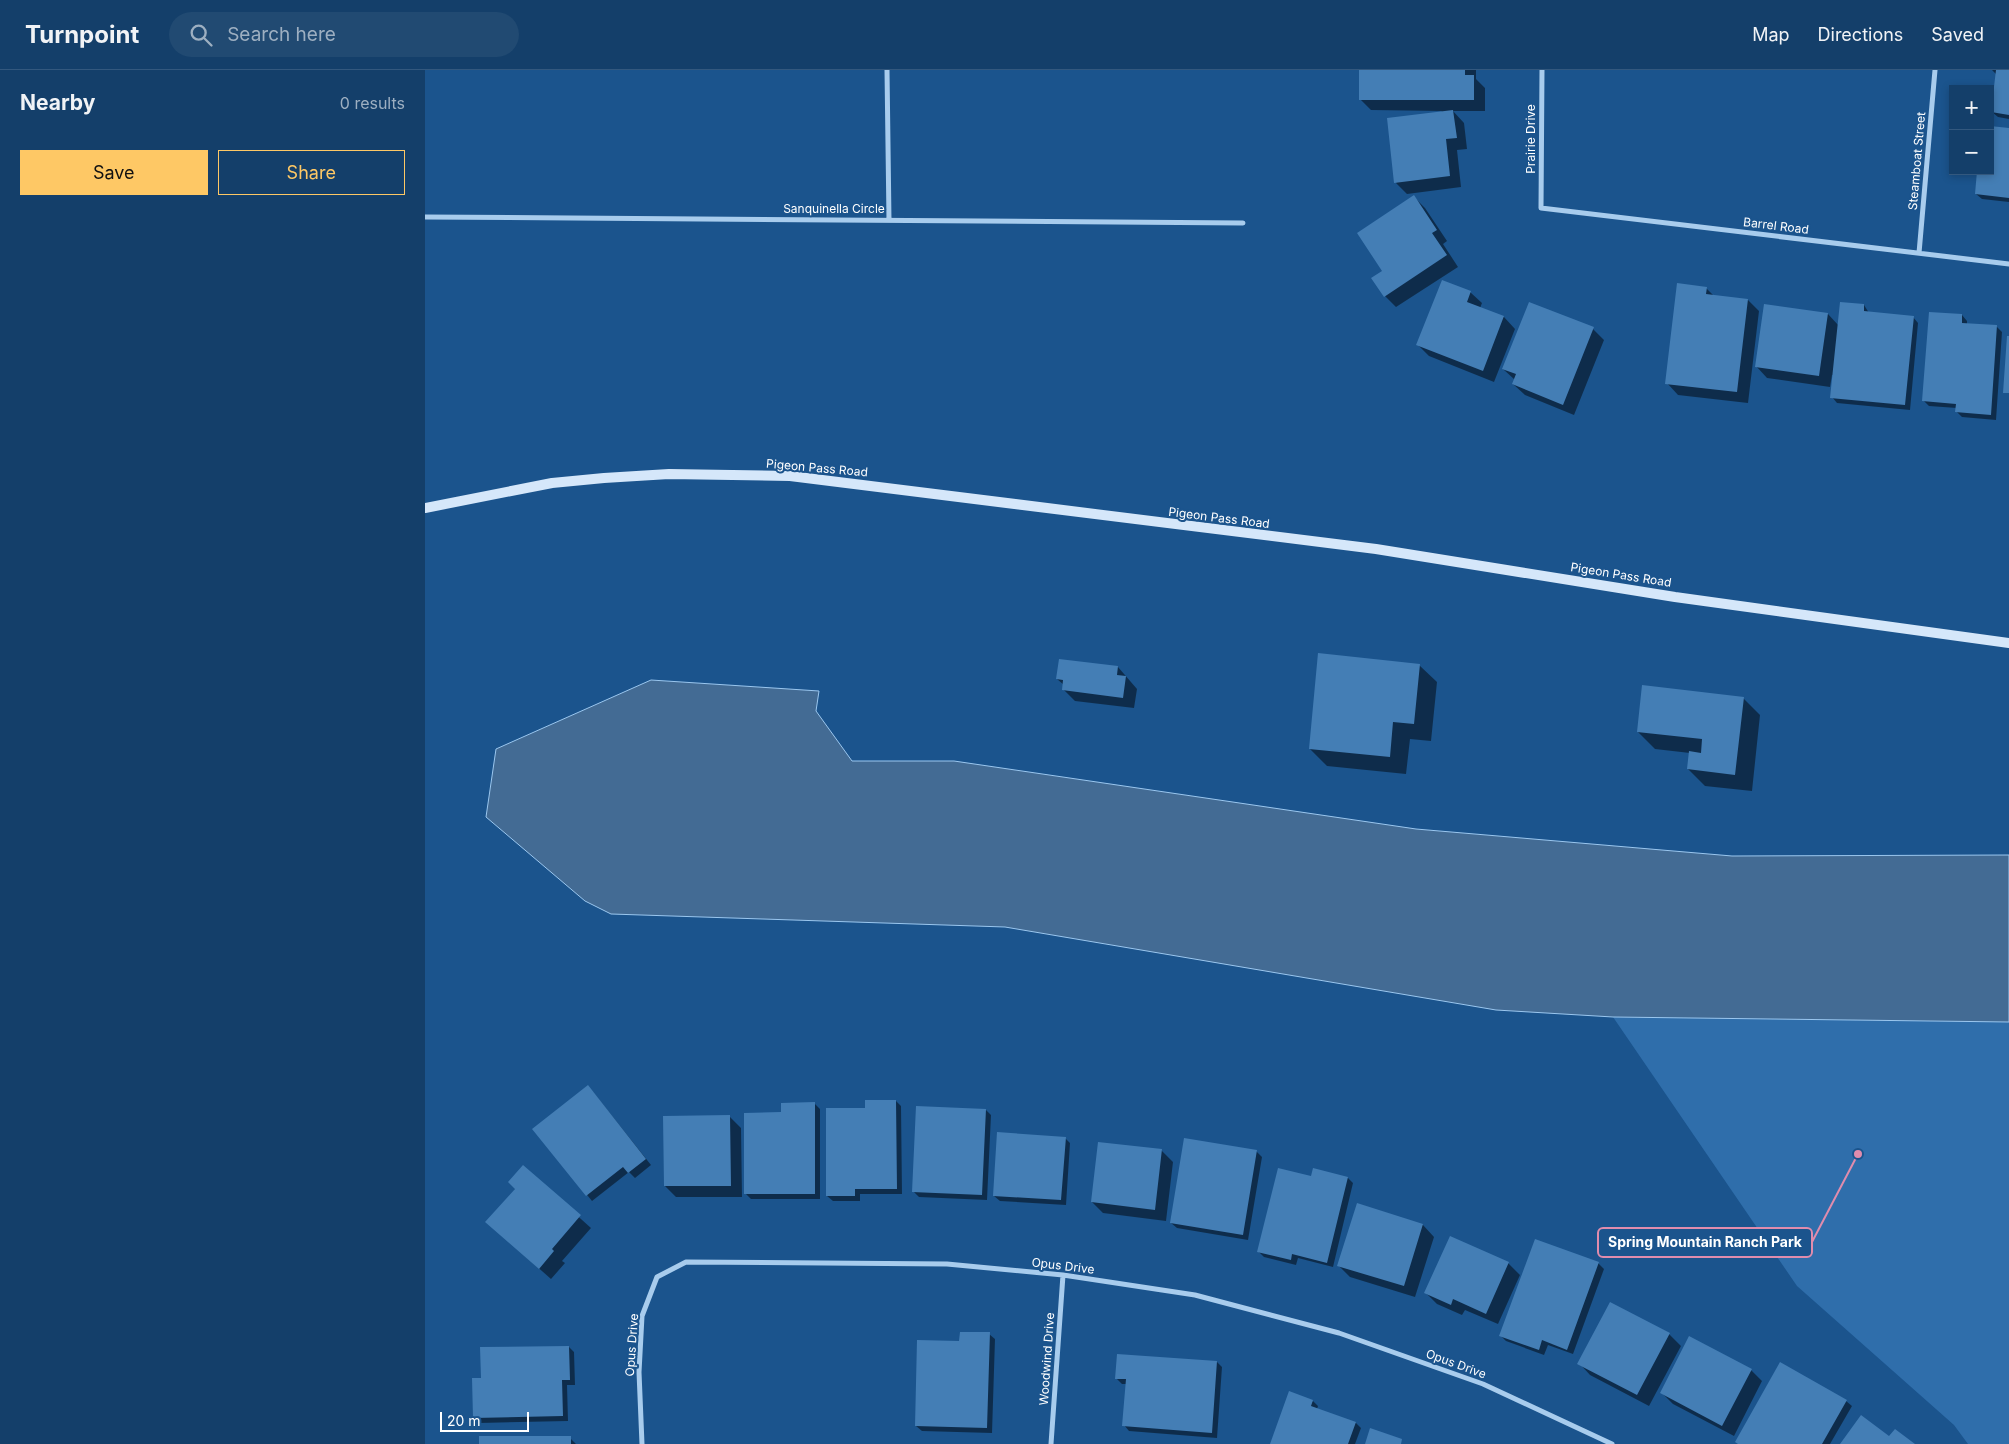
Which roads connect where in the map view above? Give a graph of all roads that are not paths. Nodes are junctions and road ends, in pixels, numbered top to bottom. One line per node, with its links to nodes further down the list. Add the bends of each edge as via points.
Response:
1 (887, 70): 6 (street)
2 (1542, 70): 4 (street, Prairie Drive)
3 (1935, 70): 8 (street, Steamboat Street)
4 (1541, 208): 8 (street, Barrel Road)
5 (425, 217): 6 (street, Sanquinella Circle)
6 (889, 220): 7 (street, Sanquinella Circle)
7 (1243, 223)
8 (1919, 253): 9 (street, Barrel Road)
9 (2009, 264)
10 (425, 508): 11 (street, Pigeon Pass Road, via 552,483 604,478 669,474 790,476 1376,549 1675,597)
11 (2009, 643)
12 (1063, 1275): 13 (street, Opus Drive, via 947,1264 686,1262 657,1277 641,1316); 14 (street, Woodwind Drive); 15 (street, Opus Drive, via 1195,1295 1339,1333 1483,1384)
13 (642, 1444)
14 (1051, 1444)
15 (1612, 1444)

